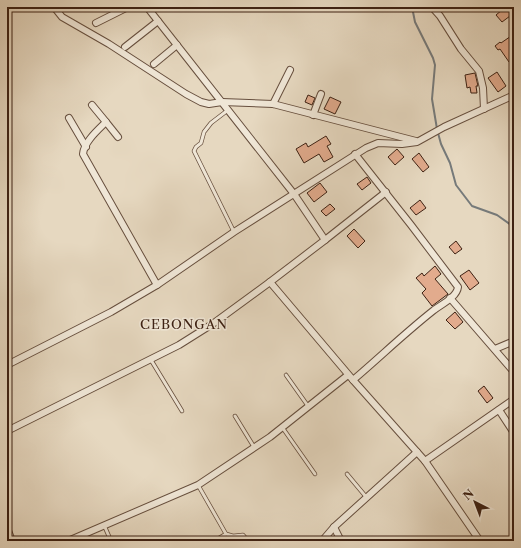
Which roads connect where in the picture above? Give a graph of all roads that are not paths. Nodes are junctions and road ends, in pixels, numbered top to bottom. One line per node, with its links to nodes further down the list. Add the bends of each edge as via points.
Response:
1 (54, 7): 13 (street, via 62,17 186,94 209,104)
2 (128, 7): 6 (street)
3 (147, 7): 5 (street)
4 (432, 7): 16 (street, via 460,49 479,71)
5 (158, 21): 7 (street); 8 (street)
6 (96, 23)
7 (177, 45): 9 (street); 13 (street)
8 (125, 47)
9 (154, 64)
10 (290, 70): 14 (street)
11 (321, 94): 18 (street)
12 (514, 95): 16 (street)
13 (222, 102): 14 (street); 17 (street)
14 (273, 104): 18 (street)
15 (92, 105): 20 (street)
16 (484, 109): 22 (street)
17 (228, 110): 26 (street); 27 (lane, via 211,123 204,132 201,143 194,150)
18 (313, 115): 22 (street)
19 (69, 118): 23 (street)
20 (106, 122): 21 (street); 23 (street)
21 (118, 137)
22 (417, 142): 24 (street, via 378,143)
23 (86, 147): 30 (street, via 83,154)
24 (355, 154): 25 (street); 26 (street)
25 (386, 192): 28 (street); 31 (street, via 458,287)
26 (294, 194): 27 (street); 28 (street)
27 (234, 232): 30 (street)
28 (325, 240): 29 (street)
29 (270, 282): 34 (street, via 214,323); 38 (street)
30 (156, 285): 35 (street, via 111,312)
31 (450, 298): 33 (street); 38 (street)
32 (514, 341): 33 (street)
33 (495, 349): 36 (street)
34 (151, 360): 42 (lane); 45 (street)
35 (7, 365)
36 (514, 372)
37 (286, 375): 40 (lane)
38 (350, 378): 40 (street); 48 (street)
39 (514, 399): 41 (street)
40 (308, 406): 44 (street)
41 (499, 410): 46 (street); 49 (street)
42 (182, 411)
43 (236, 416): 47 (lane)
44 (282, 427): 47 (street); 50 (lane)
45 (7, 432)
46 (514, 433)
47 (254, 447): 52 (street)
48 (417, 452): 49 (street); 53 (street)
49 (425, 461): 65 (street)
50 (315, 474)
51 (347, 474): 53 (lane)
52 (198, 485): 54 (street); 57 (lane)
53 (367, 498): 55 (street)
54 (104, 526): 59 (street); 60 (lane)
55 (334, 527): 63 (street); 64 (street)
56 (7, 528): 58 (street)
57 (226, 534): 61 (lane); 62 (lane, via 243,535)
58 (12, 541)
59 (68, 541)
60 (111, 541)
61 (214, 541)
62 (248, 541)
63 (322, 541)
64 (341, 541)
65 (480, 541)

